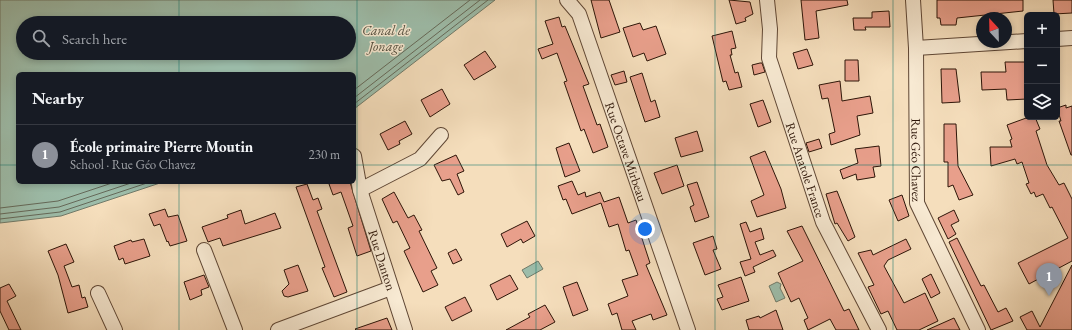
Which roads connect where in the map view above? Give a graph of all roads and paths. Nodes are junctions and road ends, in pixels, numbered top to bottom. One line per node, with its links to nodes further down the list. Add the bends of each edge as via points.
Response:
1 (568, 0): 18 (street, Rue Octave Mirbeau, via 579,14)
2 (767, 0): 19 (street, Rue Anatole France, via 769,58 822,222)
3 (913, 0): 7 (street, Rue Géo Chavez)
4 (1072, 38): 5 (street)
5 (1060, 39)
6 (1024, 41): 7 (street)
7 (916, 48): 20 (street, Rue Géo Chavez, via 918,204)
8 (441, 134): 10 (street, via 420,159)
9 (356, 167): 10 (street, Rue Danton)
10 (360, 190): 12 (street, Rue Danton)
11 (204, 250): 15 (street)
12 (391, 288): 16 (street); 17 (street, Rue Danton)
13 (98, 293): 14 (street)
14 (115, 330)
15 (236, 330)
16 (278, 330)
17 (405, 330)
18 (688, 330)
19 (879, 330)
20 (978, 330)

